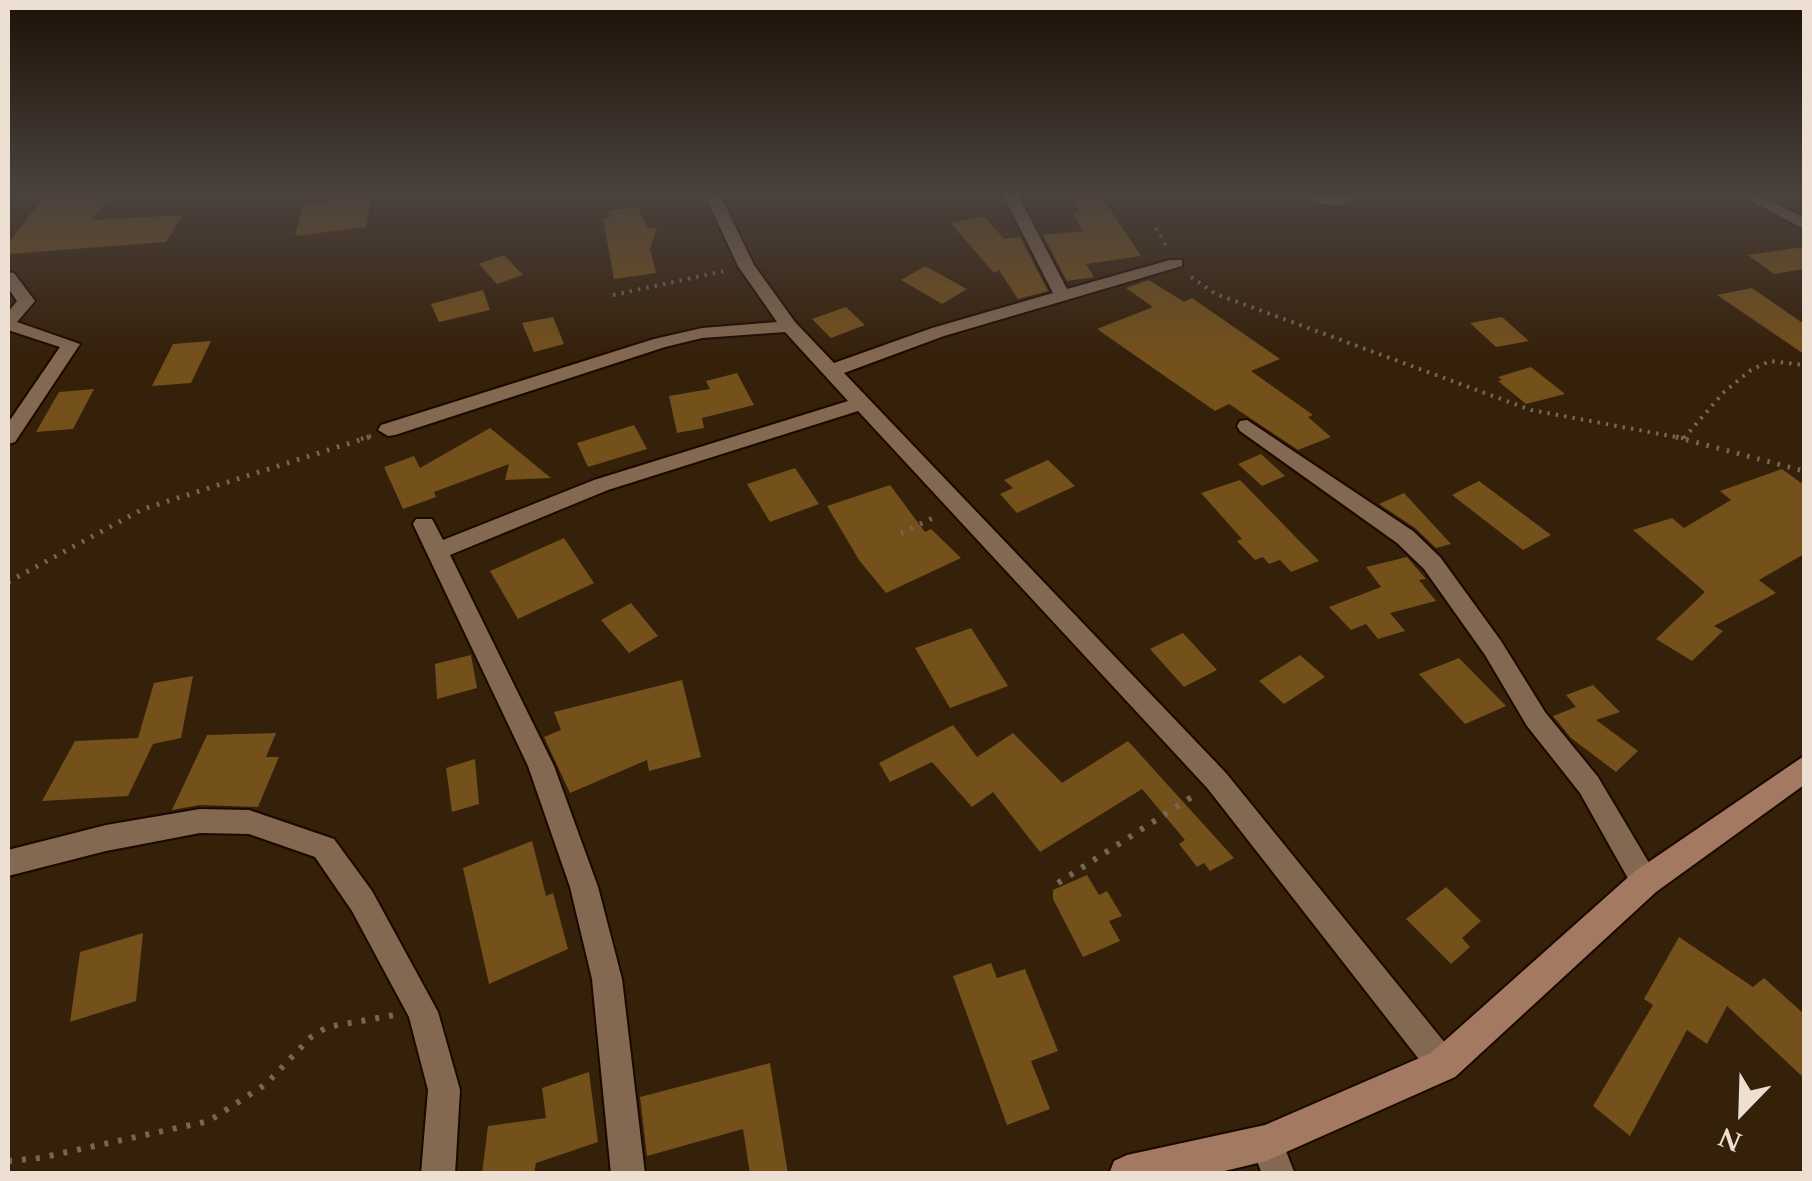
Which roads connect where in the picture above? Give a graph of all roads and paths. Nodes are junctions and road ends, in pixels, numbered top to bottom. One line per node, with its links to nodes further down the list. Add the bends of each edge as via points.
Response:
1 (736, 246): 5 (street)
2 (1037, 246): 8 (street)
3 (1166, 246): 4 (path)
4 (1176, 263): 8 (street); 17 (path, via 1216,294 1531,410)
5 (746, 266): 7 (path); 10 (street)
6 (8, 277): 9 (street, via 26,301)
7 (613, 295)
8 (1062, 295): 12 (street)
9 (8, 323): 16 (street, via 71,344)
10 (790, 326): 12 (street); 15 (street, via 660,342)
11 (1804, 365): 17 (path, via 1770,361 1751,370)
12 (832, 371): 13 (street)
13 (862, 403): 19 (street); 22 (street, via 601,485)
14 (1247, 426): 27 (street, via 1432,562 1536,719 1589,785)
15 (388, 430): 23 (path, via 143,508)
16 (8, 437)
17 (1683, 438): 18 (path)
18 (1804, 470)
19 (960, 505): 21 (path); 25 (street)
20 (424, 524): 22 (street)
21 (902, 533)
22 (438, 551): 34 (street, via 541,766 584,887 607,979)
23 (8, 582)
24 (1804, 769): 27 (street)
25 (1218, 781): 28 (path); 30 (street)
26 (8, 863): 29 (street, via 200,821 250,822 324,848 362,901)
27 (1644, 882): 30 (street)
28 (1058, 883)
29 (423, 1012): 32 (path, via 327,1027 266,1084 208,1121); 33 (street, via 444,1090)
30 (1443, 1065): 31 (street)
31 (1273, 1158): 35 (street)
32 (8, 1161)
33 (438, 1174)
34 (628, 1174)
35 (1127, 1174)

